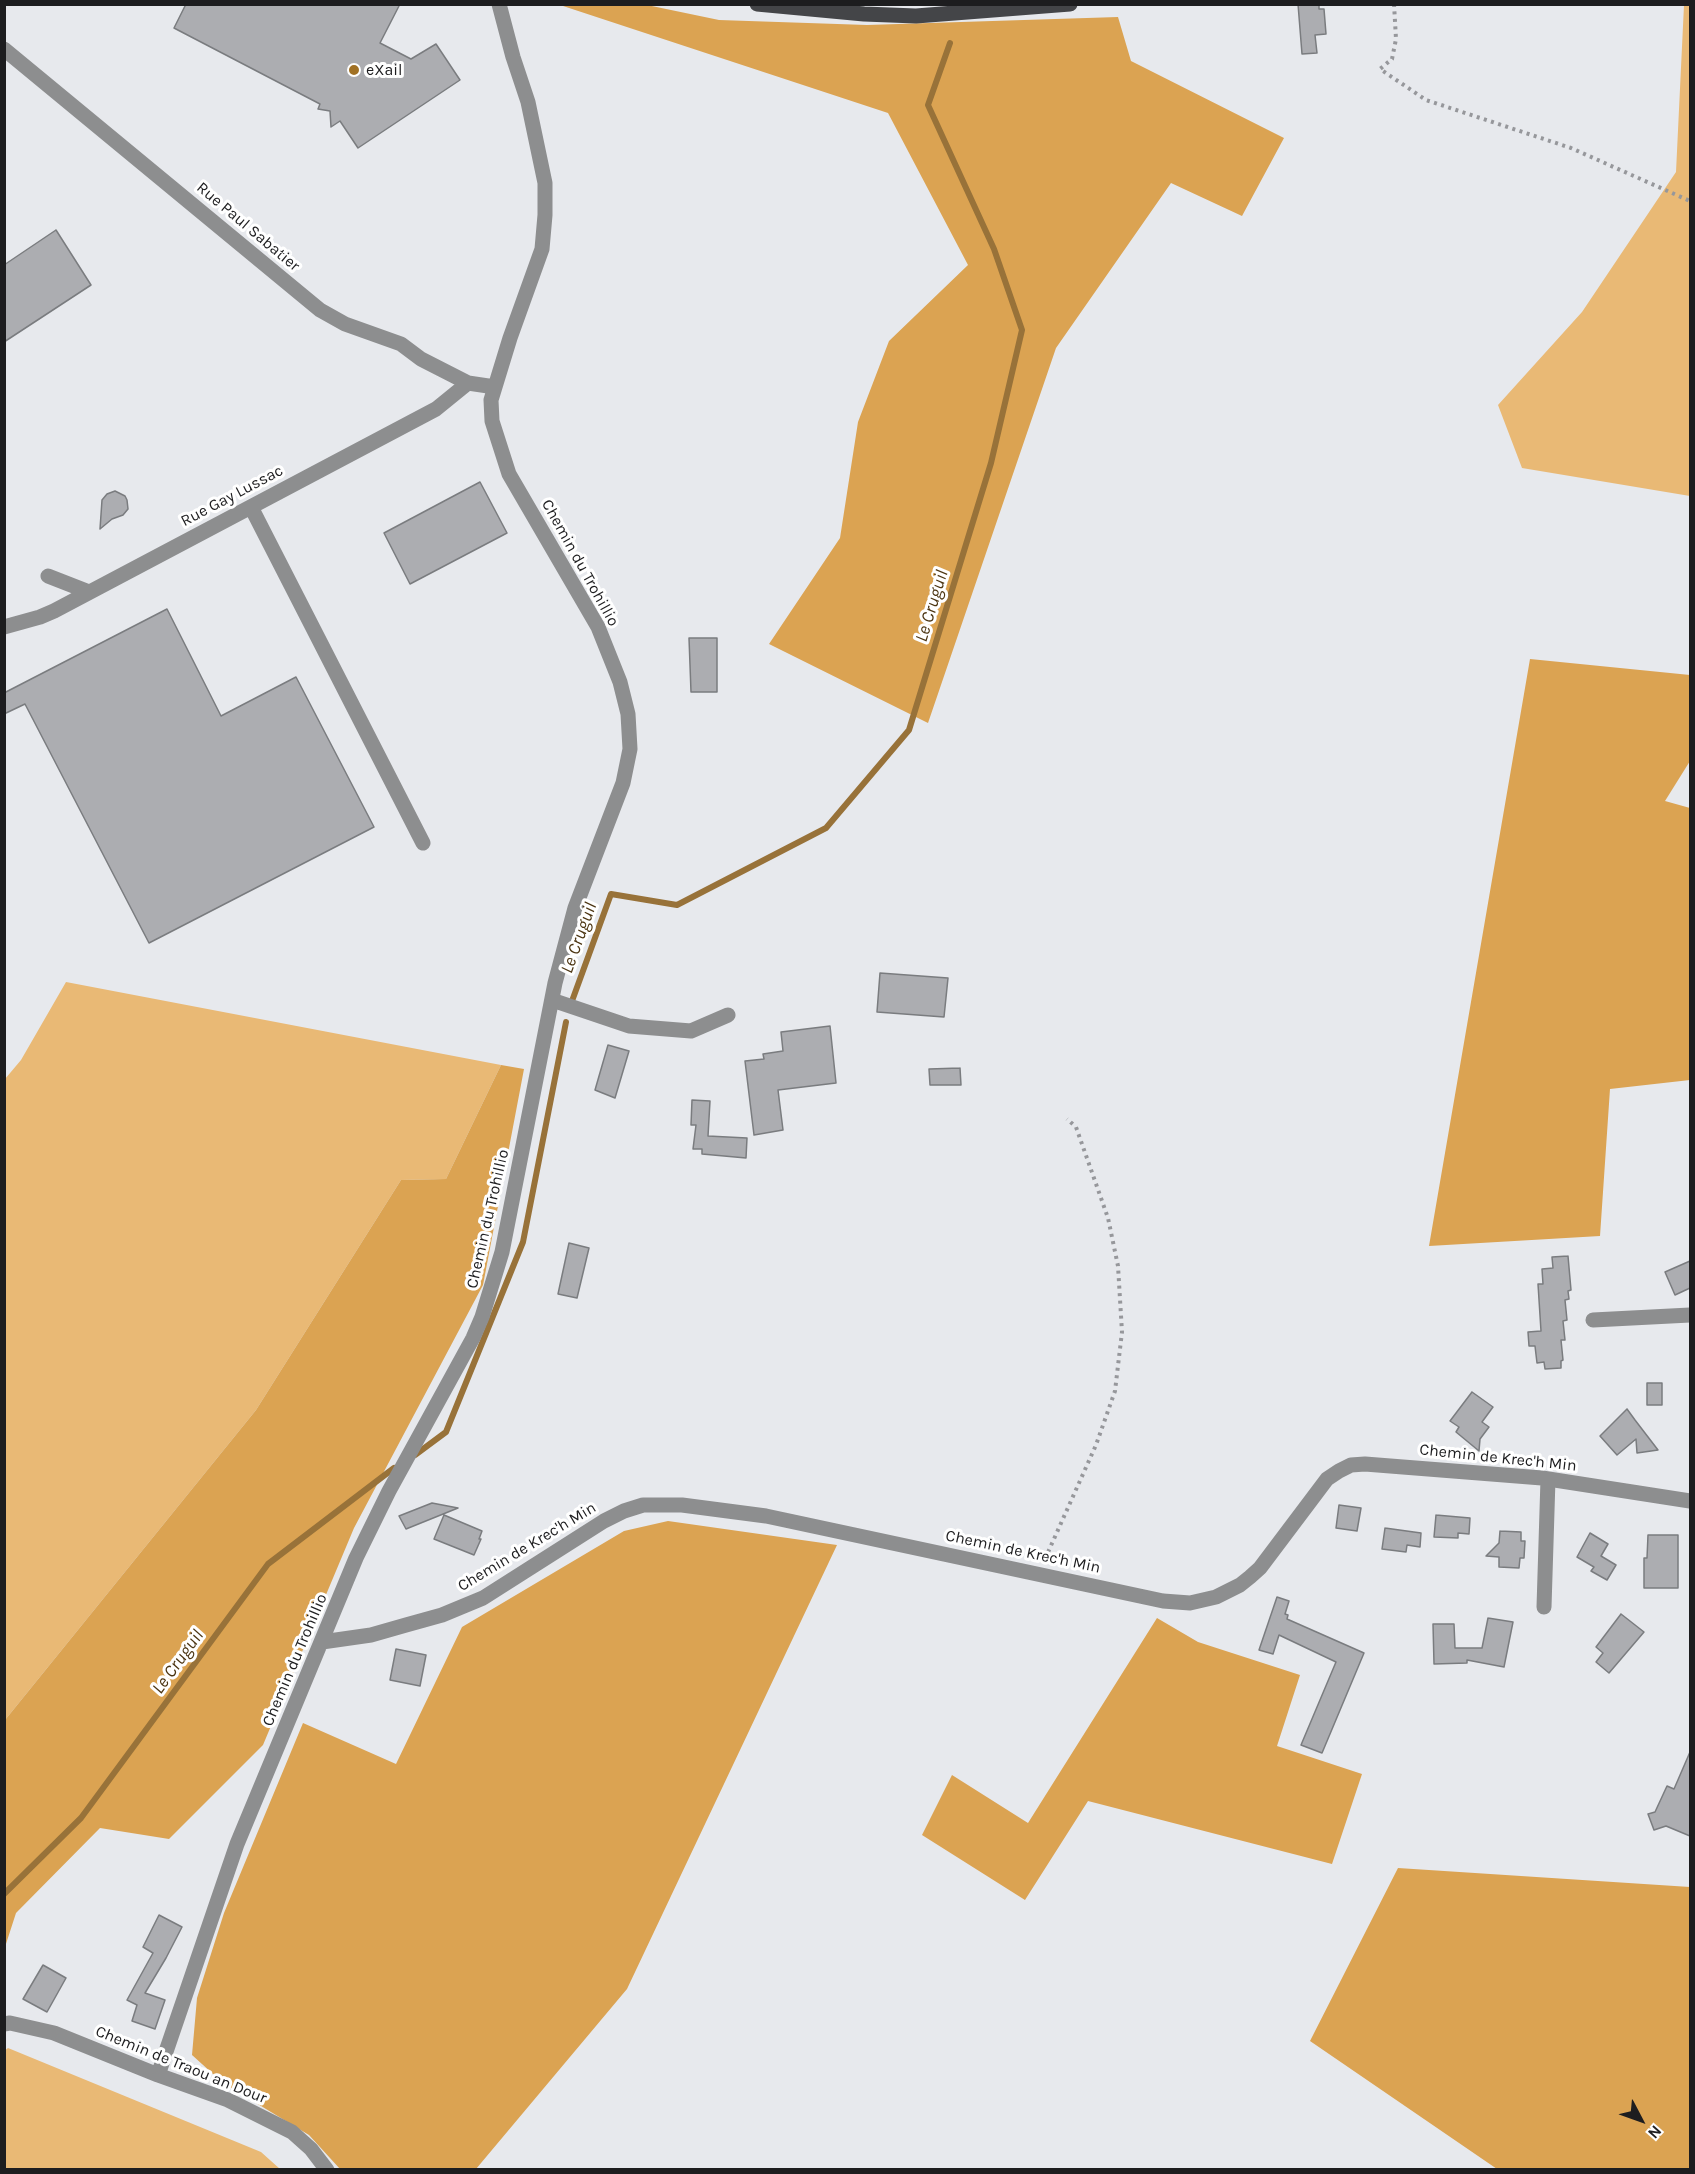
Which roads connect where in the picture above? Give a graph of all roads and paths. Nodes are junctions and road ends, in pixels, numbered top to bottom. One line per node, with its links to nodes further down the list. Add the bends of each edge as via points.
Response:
1 (499, 4): 8 (street, Chemin du Trohillio, via 528,102 545,183 545,215 542,249)
2 (757, 4): 3 (main road, via 916,16)
3 (1070, 4)
4 (1394, 4): 6 (path, via 1396,39 1392,59 1380,69 1426,100 1571,148)
5 (4, 49): 7 (street, Rue Paul Sabatier, via 320,310 345,324 401,344 421,359)
6 (1690, 201)
7 (468, 382): 8 (street, Rue Paul Sabatier); 9 (street, Rue Gay Lussac, via 436,409)
8 (495, 387): 14 (street, Chemin du Trohillio, via 492,420 509,474 598,627 620,682 630,731 623,783 575,908)
9 (251, 507): 11 (street, Rue Gay Lussac); 13 (street)
10 (48, 576): 11 (street)
11 (89, 592): 12 (street, Rue Gay Lussac, via 40,617)
12 (4, 627)
13 (423, 843)
14 (552, 1000): 15 (street, via 629,1026 692,1031); 23 (street, Chemin du Trohillio, via 502,1252 482,1317 356,1558)
15 (728, 1015)
16 (1066, 1119): 21 (path, via 1076,1127 1108,1218 1118,1266 1122,1332 1115,1391 1096,1445)
17 (1690, 1315): 18 (street)
18 (1593, 1320)
19 (1548, 1479): 20 (street, Chemin de Krec'h Min); 21 (street, Chemin de Krec'h Min, via 1351,1466 1327,1479 1260,1568 1240,1585 1204,1601 1163,1601); 22 (street)
20 (1690, 1501)
21 (1039, 1574): 23 (street, Chemin de Krec'h Min, via 766,1516 682,1505 643,1505 604,1521 483,1598 415,1623)
22 (1544, 1606)
23 (322, 1642): 25 (street, Chemin du Trohillio, via 237,1844)
24 (4, 2024): 25 (street, Chemin de Traou an Dour, via 54,2033)
25 (158, 2075): 26 (street, Chemin de Traou an Dour, via 228,2100 292,2132)
26 (327, 2169)

